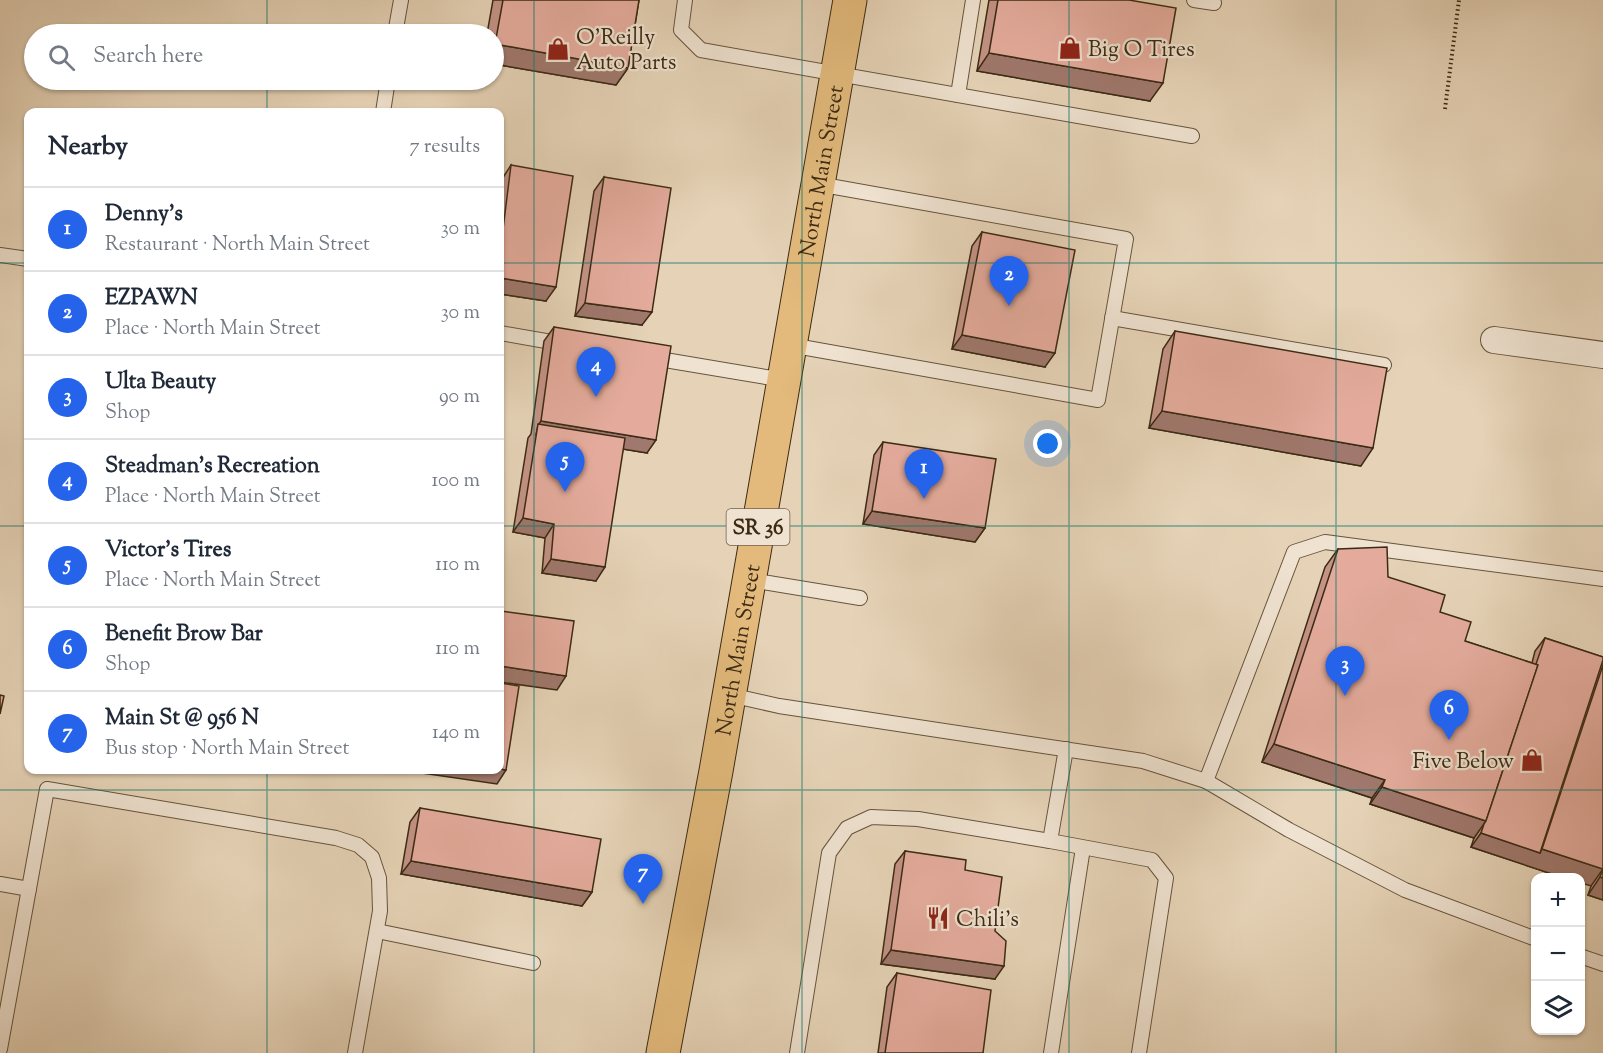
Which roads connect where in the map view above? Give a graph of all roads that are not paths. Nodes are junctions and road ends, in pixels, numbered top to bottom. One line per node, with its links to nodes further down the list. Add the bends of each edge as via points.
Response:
1 (401, 0): 7 (lane)
2 (685, 0): 8 (lane, via 681,30 701,50)
3 (850, 0): 8 (highway, North Main Street / SR 36)
4 (973, 0): 10 (lane)
5 (1194, 0): 6 (lane)
6 (1214, 3)
7 (397, 24)
8 (837, 74): 10 (lane); 13 (highway, North Main Street / SR 36)
9 (386, 90): 11 (lane)
10 (958, 95): 12 (lane)
11 (383, 108)
12 (1192, 136)
13 (818, 184): 16 (lane, via 1126,239); 19 (highway, North Main Street / SR 36)
14 (0, 255): 15 (lane)
15 (24, 258)
16 (1113, 318): 19 (lane, via 1098,400); 23 (lane)
17 (504, 334): 20 (lane)
18 (1494, 340): 21 (street)
19 (790, 345): 24 (highway, North Main Street / SR 36)
20 (579, 346)
21 (1603, 355)
22 (638, 356): 24 (lane)
23 (1384, 365)
24 (784, 380): 26 (highway, North Main Street / SR 36)
25 (1603, 579): 30 (lane, via 1325,542 1294,552)
26 (749, 580): 27 (lane); 28 (highway, North Main Street / SR 36)
27 (860, 597)
28 (729, 695): 29 (lane); 42 (highway, North Main Street / SR 36)
29 (1066, 749): 30 (lane, via 1143,761); 31 (lane)
30 (1206, 781): 36 (lane, via 1289,830 1406,890)
31 (1050, 841): 32 (lane); 43 (lane, via 918,819 871,817 848,828 829,853)
32 (1083, 848): 44 (lane); 45 (lane, via 1152,860 1166,878)
33 (0, 884): 34 (lane)
34 (30, 889): 35 (lane, via 47,789 358,845 372,857 379,878); 40 (lane)
35 (377, 932): 38 (lane); 41 (lane)
36 (1531, 937)
37 (1585, 957): 39 (lane)
38 (533, 963)
39 (1603, 964)
40 (0, 1049)
41 (355, 1053)
42 (663, 1053)
43 (797, 1053)
44 (1051, 1053)
45 (1139, 1053)

